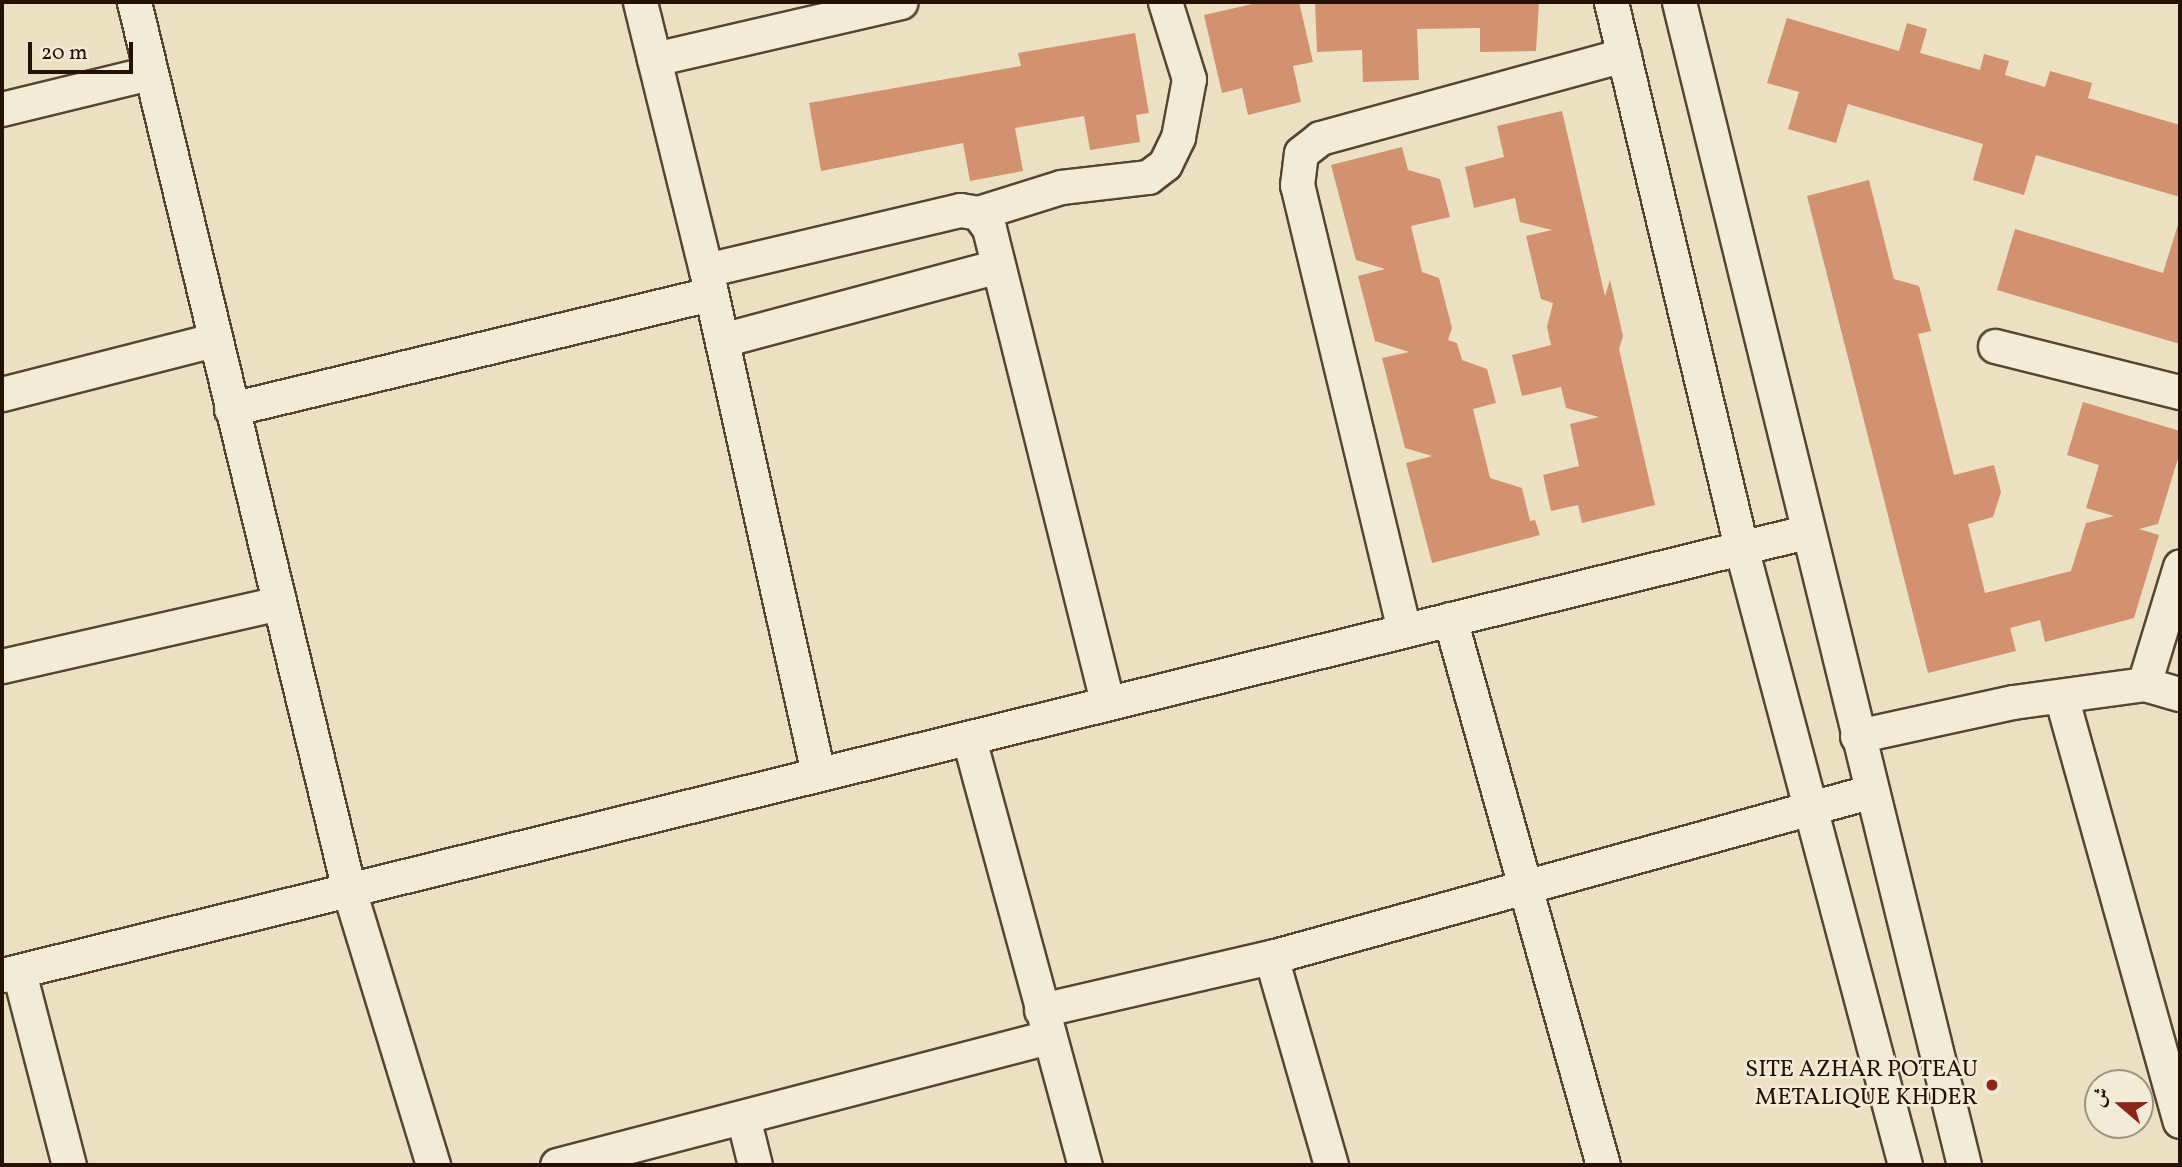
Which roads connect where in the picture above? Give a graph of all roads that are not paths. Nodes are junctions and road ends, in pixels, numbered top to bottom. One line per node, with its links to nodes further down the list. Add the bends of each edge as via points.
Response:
1 (134, 2): 9 (street)
2 (640, 2): 8 (street)
3 (901, 2): 8 (street)
4 (1165, 2): 11 (street, via 1189,79 1178,137 1165,164 1148,177 1061,187)
5 (1611, 2): 7 (street)
6 (1679, 2): 20 (street)
7 (1625, 55): 21 (street); 25 (street, via 1320,138 1301,153 1297,185)
8 (654, 59): 13 (street)
9 (150, 73): 10 (street); 14 (street)
10 (2, 109)
11 (978, 213): 12 (street, via 989,228); 13 (street, via 960,210)
12 (998, 266): 15 (street); 30 (street)
13 (709, 282): 15 (street); 19 (street)
14 (214, 340): 18 (street); 19 (street)
15 (722, 340): 33 (street)
16 (1995, 346): 17 (street)
17 (2180, 392)
18 (2, 394)
19 (231, 409): 23 (street)
20 (1806, 532): 21 (street); 31 (street)
21 (1742, 551): 24 (street); 35 (street)
22 (2180, 566): 27 (street)
23 (279, 603): 26 (street); 37 (street)
24 (1450, 619): 25 (street); 36 (street)
25 (1404, 630): 30 (street)
26 (2, 666)
27 (2144, 684): 28 (street); 29 (street)
28 (2180, 694)
29 (2061, 696): 31 (street); 42 (street)
30 (1107, 701): 32 (street)
31 (1857, 736): 34 (street)
32 (969, 739): 33 (street); 40 (street)
33 (818, 773): 37 (street)
34 (1869, 792): 35 (street); 51 (street)
35 (1811, 809): 36 (street); 50 (street)
36 (1526, 885): 38 (street); 49 (street)
37 (349, 890): 39 (street); 44 (street)
38 (1271, 957): 40 (street); 48 (street)
39 (10, 973): 43 (street)
40 (1044, 1024): 41 (street); 47 (street)
41 (743, 1117): 45 (street); 46 (street)
42 (2180, 1121)
43 (69, 1165)
44 (433, 1165)
45 (556, 1165)
46 (755, 1165)
47 (1085, 1165)
48 (1331, 1165)
49 (1603, 1165)
50 (1905, 1165)
51 (1964, 1165)

